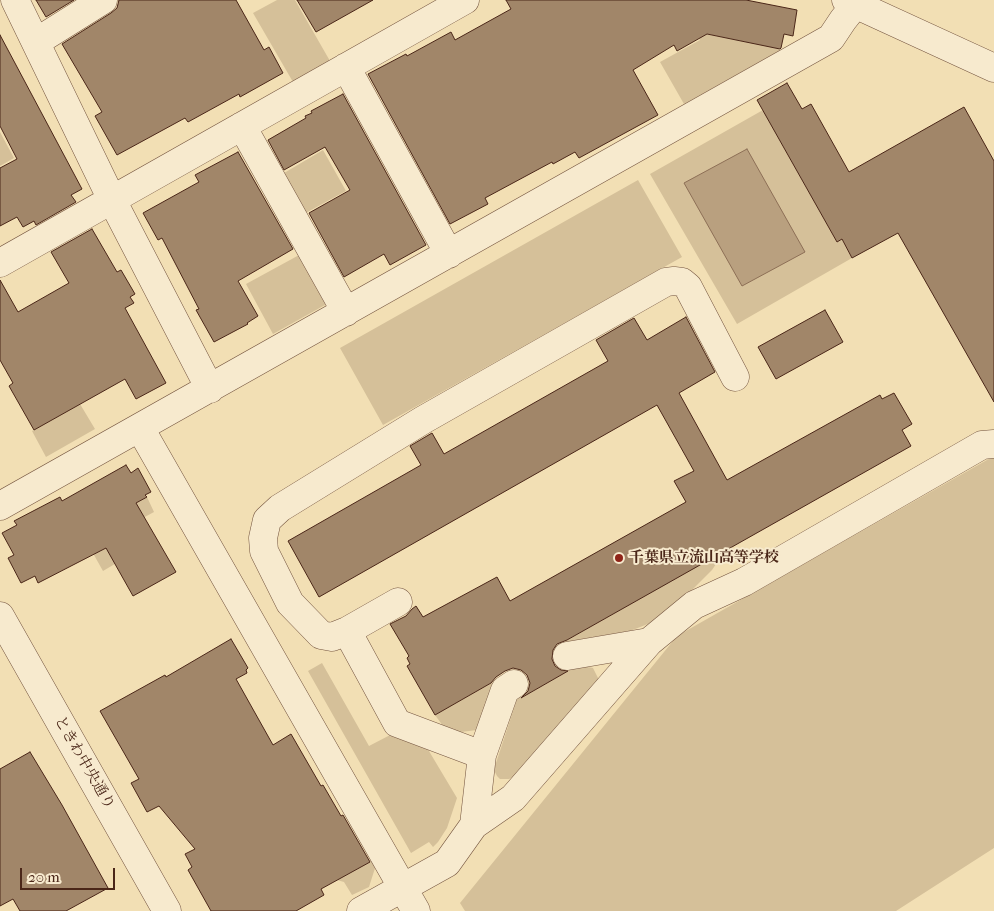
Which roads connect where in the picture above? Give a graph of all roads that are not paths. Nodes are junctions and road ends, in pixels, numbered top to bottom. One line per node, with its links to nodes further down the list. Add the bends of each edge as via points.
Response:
1 (15, 0): 5 (street)
2 (103, 0): 5 (street)
3 (465, 0): 6 (street)
4 (853, 2): 7 (street); 10 (street, via 831,38)
5 (36, 42): 9 (street)
6 (346, 68): 8 (street); 10 (street)
7 (994, 68)
8 (242, 126): 9 (street); 12 (street)
9 (112, 200): 11 (street); 14 (street)
10 (449, 254): 12 (street)
11 (1, 260)
12 (346, 312): 14 (street)
13 (735, 377): 20 (street, via 688,287 682,282 666,282 423,420 280,508 267,520 264,551 290,603 321,635 332,637)
14 (210, 389): 15 (street)
15 (140, 428): 17 (street); 26 (street)
16 (994, 444): 21 (street, via 982,445 744,582 694,605)
17 (0, 506)
18 (398, 602): 20 (street)
19 (0, 616): 27 (street, ときわ中央通り)
20 (347, 631): 24 (street, via 397,723)
21 (649, 642): 22 (street); 25 (street, via 513,798)
22 (567, 656)
23 (514, 684): 24 (street, via 505,690)
24 (482, 755): 25 (street)
25 (474, 825): 26 (street, via 447,863)
26 (402, 887): 28 (street); 29 (street)
27 (167, 911)
28 (361, 911)
29 (416, 911)

